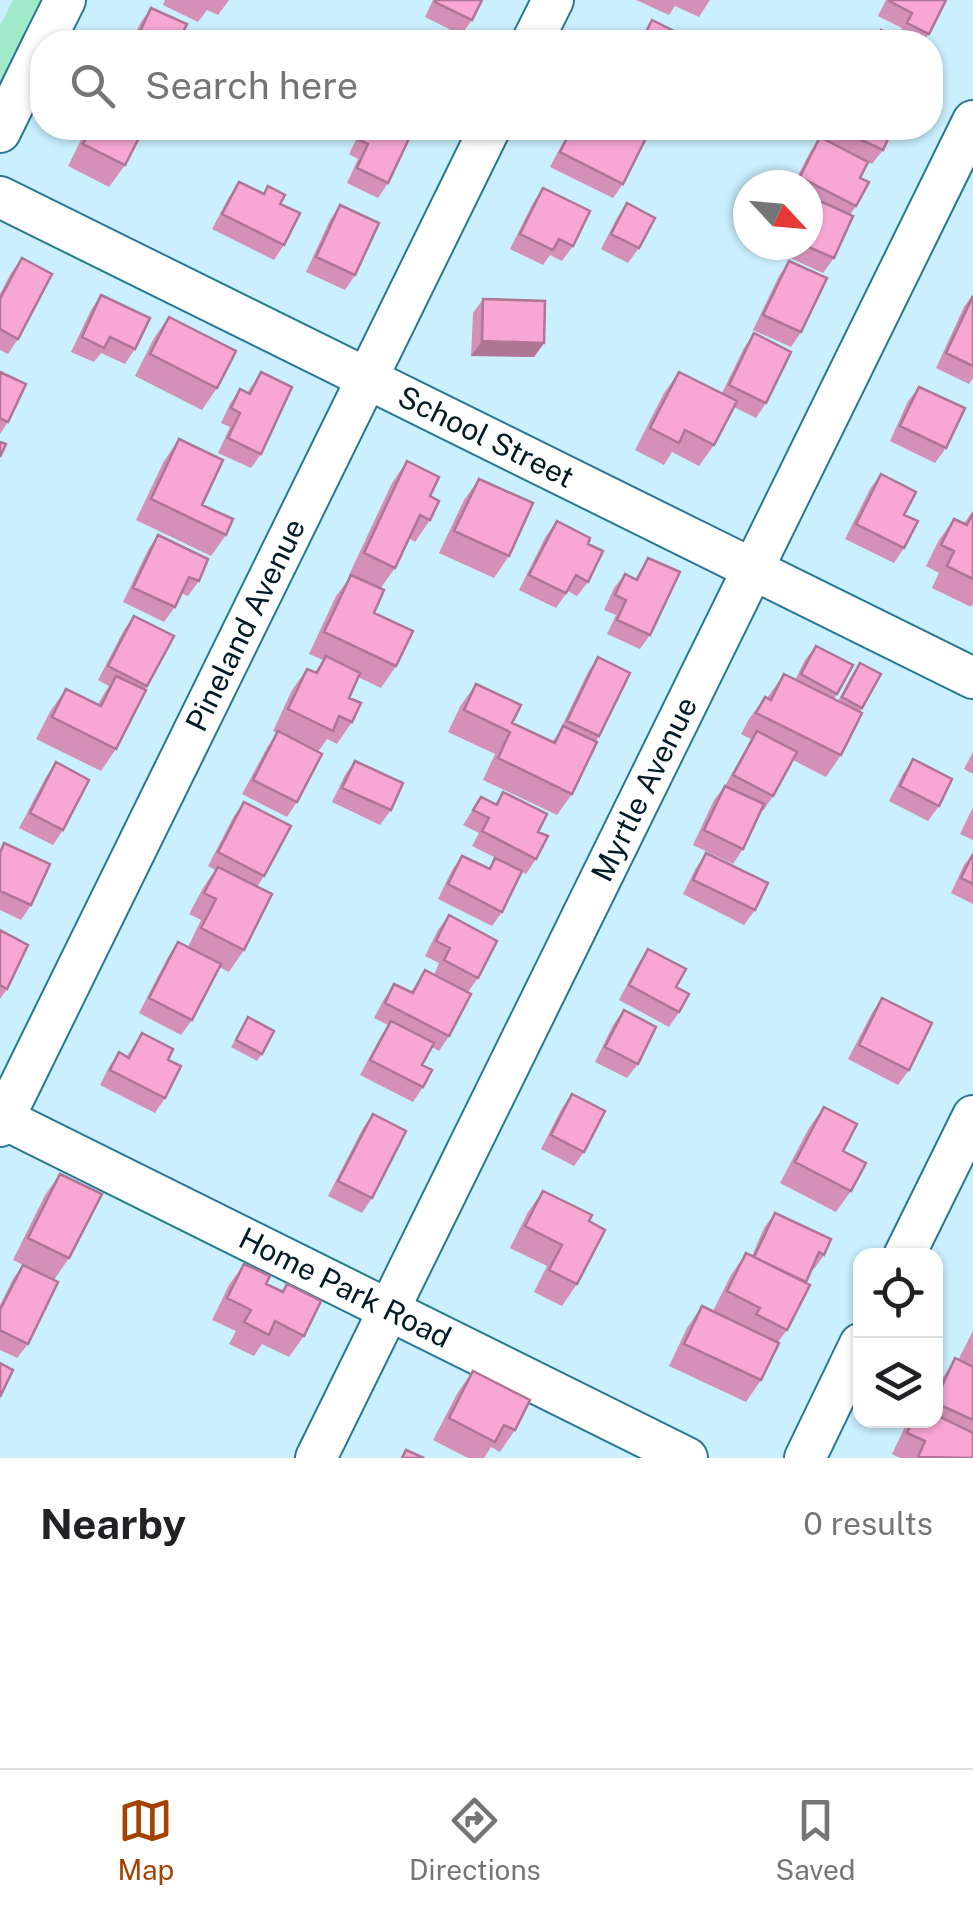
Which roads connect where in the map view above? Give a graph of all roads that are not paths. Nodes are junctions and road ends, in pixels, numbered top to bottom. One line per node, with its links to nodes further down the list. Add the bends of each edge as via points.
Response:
1 (65, 0): 3 (street)
2 (553, 0): 4 (street)
3 (50, 30)
4 (538, 30)
5 (30, 71): 7 (street)
6 (973, 121): 11 (street, Myrtle Avenue)
7 (0, 132)
8 (484, 140): 10 (street, Pineland Avenue)
9 (0, 197): 10 (street, School Street)
10 (366, 378): 11 (street, School Street); 14 (street, Pineland Avenue)
11 (755, 568): 12 (street, School Street); 16 (street, Myrtle Avenue)
12 (973, 678)
13 (973, 1116): 15 (street)
14 (1, 1121): 16 (street, Home Park Road)
15 (908, 1248)
16 (390, 1307): 18 (street, Myrtle Avenue); 19 (street, Home Park Road)
17 (853, 1359): 20 (street)
18 (316, 1458)
19 (688, 1458)
20 (805, 1458)

